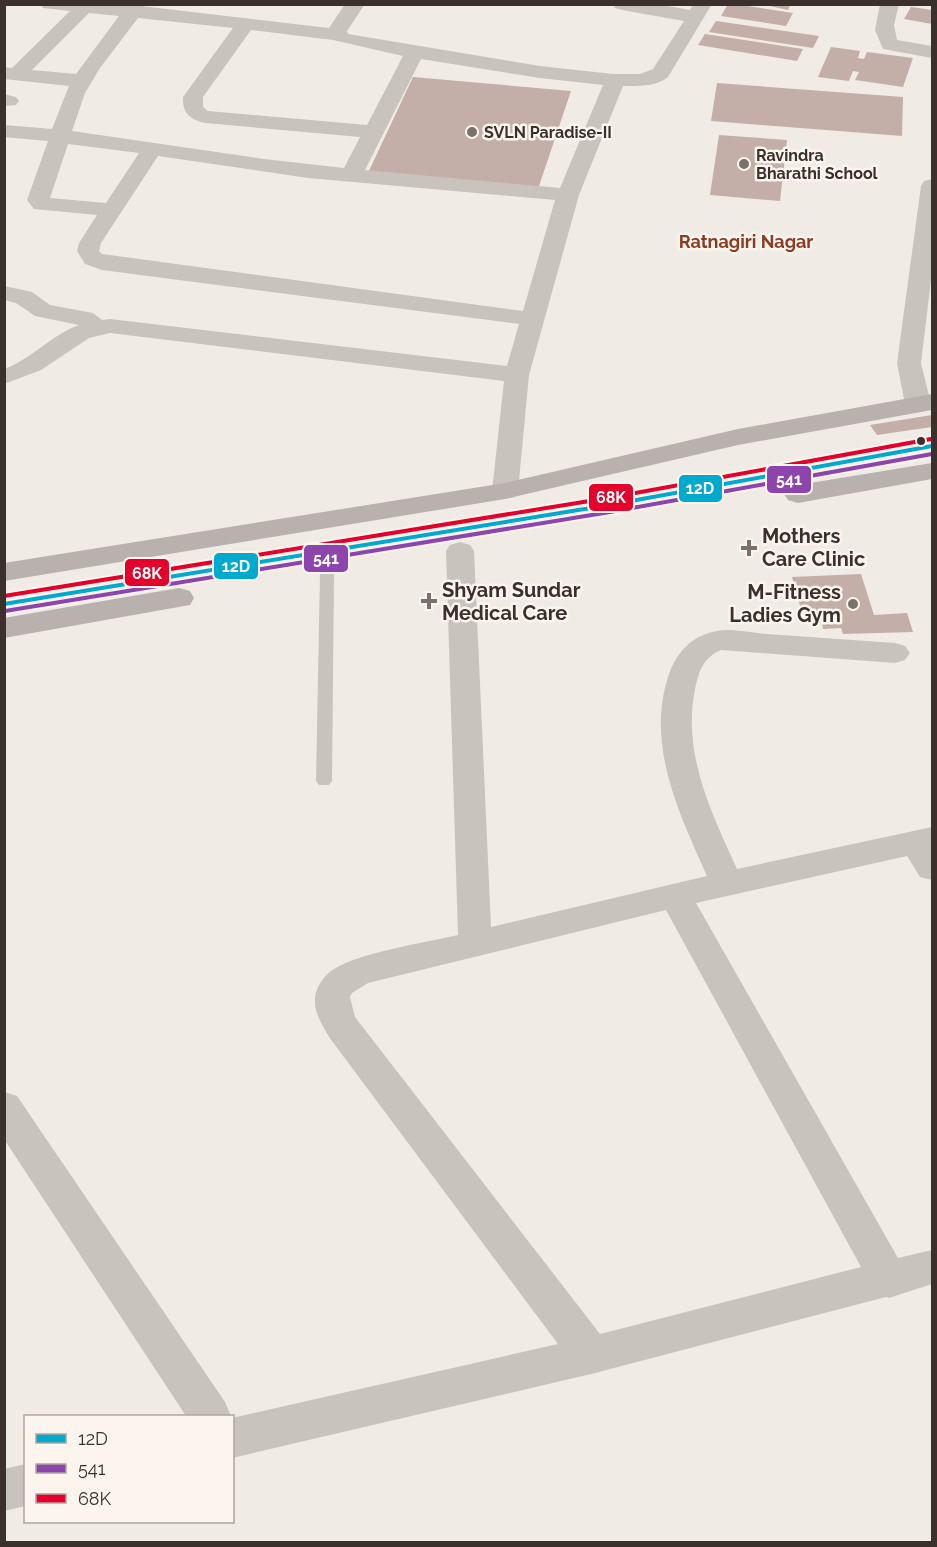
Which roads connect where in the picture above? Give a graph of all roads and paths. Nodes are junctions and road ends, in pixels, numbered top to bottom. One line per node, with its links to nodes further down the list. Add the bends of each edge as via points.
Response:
1 (50, 4): 5 (street)
2 (356, 4): 10 (street, via 339,26)
3 (622, 4): 8 (street)
4 (890, 4): 12 (street, via 883,22 890,45)
5 (85, 7): 7 (street); 13 (street)
6 (175, 10): 7 (street); 9 (street)
7 (133, 11): 14 (street)
8 (700, 11): 15 (street, via 659,75 640,81)
9 (246, 23): 10 (street); 17 (street, via 193,97 196,113 205,117)
10 (338, 35): 11 (street)
11 (415, 52): 15 (street); 17 (street)
12 (933, 52)
13 (11, 74): 14 (street)
14 (82, 81): 18 (street)
15 (615, 81): 22 (street)
16 (4, 131): 18 (street)
17 (374, 132): 20 (street)
18 (61, 136): 19 (street); 23 (street, via 38,200 42,204)
19 (152, 150): 20 (street, via 285,170); 23 (street)
20 (351, 175): 22 (street)
21 (933, 186): 29 (street, via 909,363)
22 (568, 195): 25 (street)
23 (112, 210): 25 (street, via 88,251 102,263)
24 (4, 293): 26 (street, via 24,297 43,311 84,318)
25 (533, 319): 27 (street)
26 (95, 326): 27 (street); 28 (street, via 18,374)
27 (517, 375): 32 (street)
28 (4, 377)
29 (926, 403): 32 (main road, via 738,437)
30 (933, 447): 36 (main road, via 609,505)
31 (933, 471): 33 (main road)
32 (505, 491): 34 (main road)
33 (460, 551): 35 (main road); 43 (street)
34 (4, 572)
35 (327, 573): 37 (main road); 39 (lane)
36 (4, 604)
37 (4, 628)
38 (895, 653): 41 (street, via 720,640 692,654 678,695 679,758 694,810)
39 (324, 781)
40 (927, 850): 41 (street)
41 (727, 884): 42 (street)
42 (675, 895): 43 (street); 46 (street)
43 (475, 944): 47 (street, via 353,974 335,987 333,1013)
44 (4, 1107): 48 (street)
45 (933, 1267): 46 (street)
46 (889, 1280): 47 (street)
47 (591, 1355): 49 (street)
48 (209, 1415)
49 (234, 1437)
50 (24, 1485): 51 (street)
51 (4, 1490)

